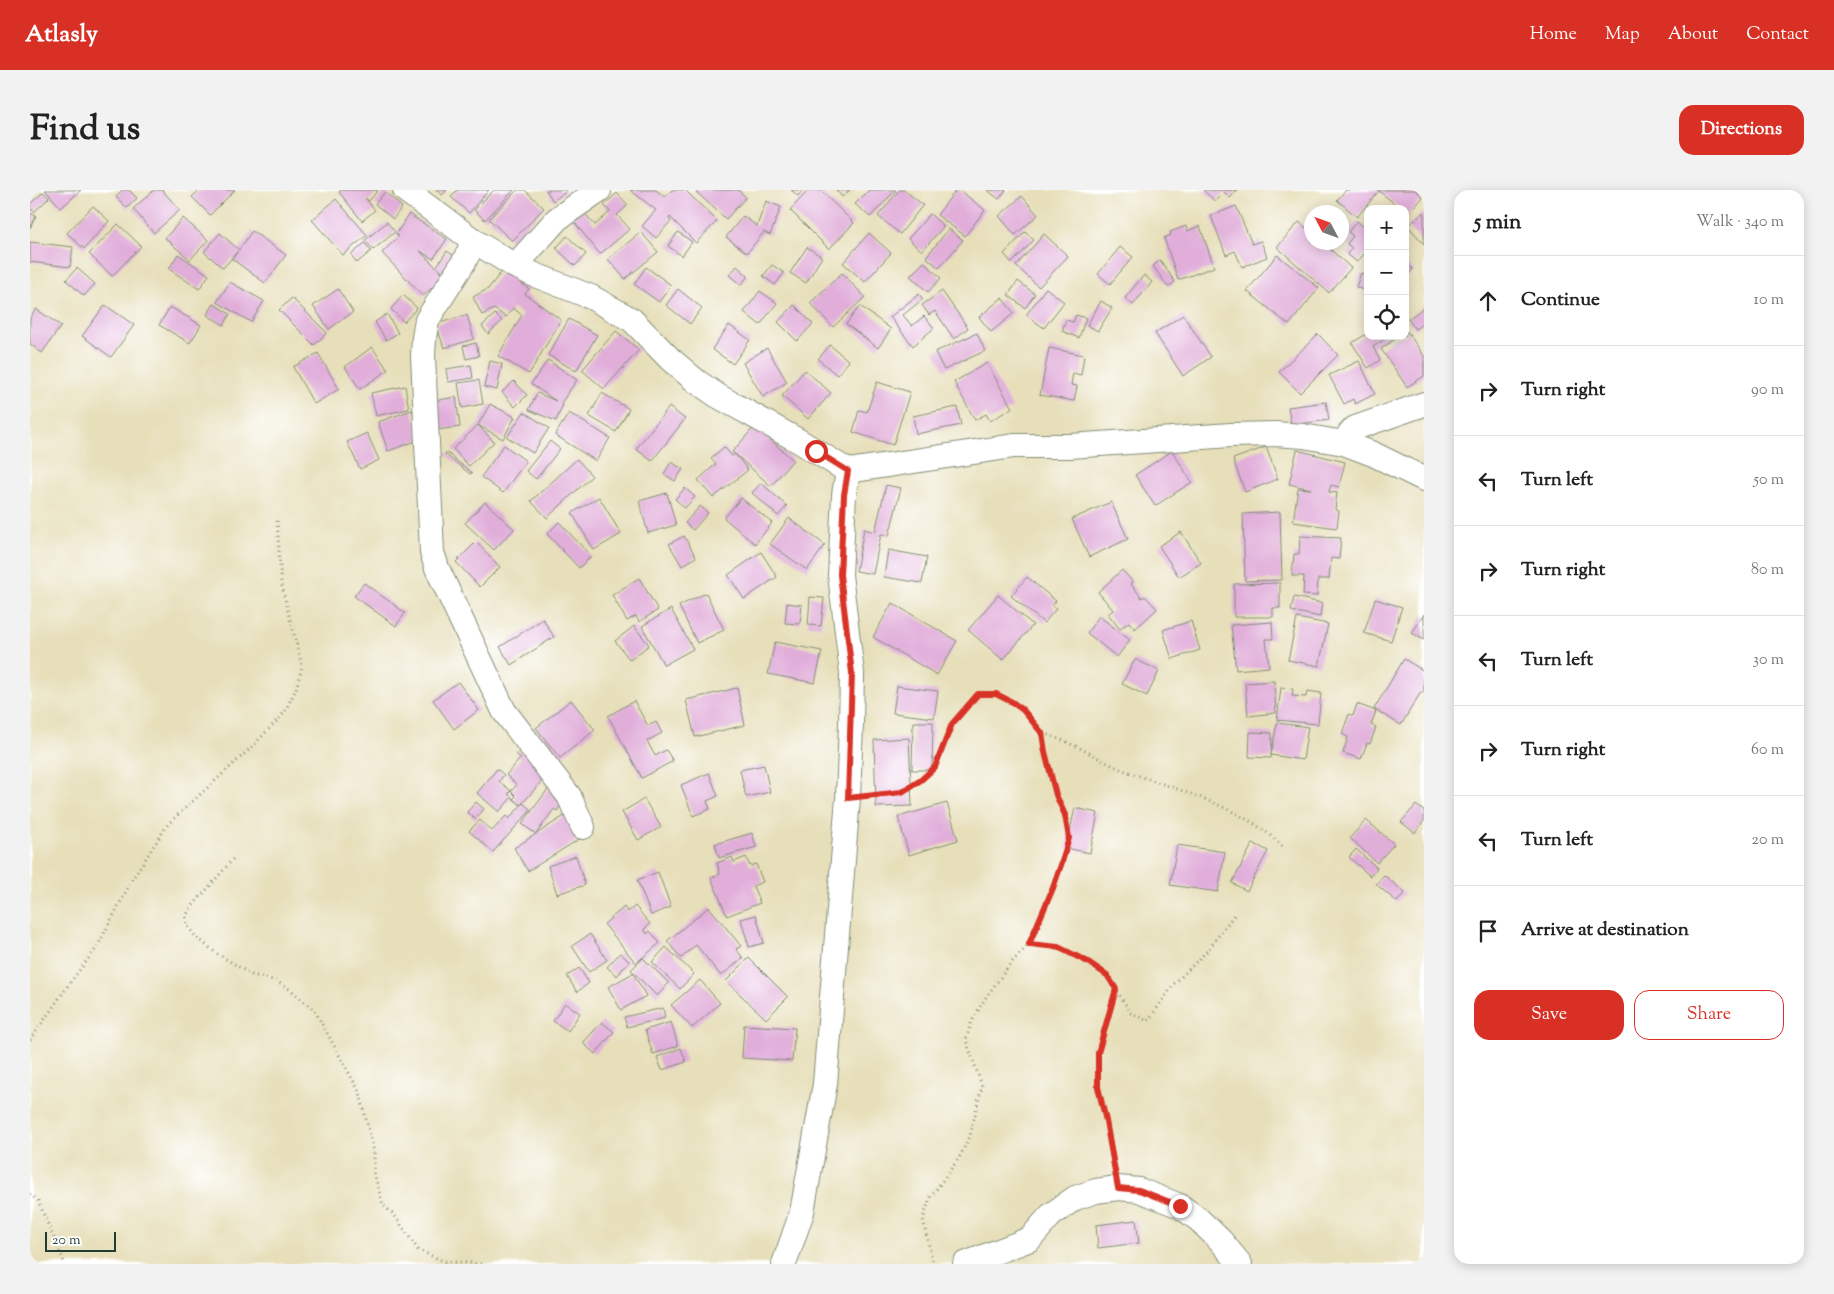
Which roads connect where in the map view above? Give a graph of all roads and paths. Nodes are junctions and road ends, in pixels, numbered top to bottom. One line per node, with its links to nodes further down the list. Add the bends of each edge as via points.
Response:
1 (405, 190): 3 (street)
2 (599, 190): 4 (street, via 557,219)
3 (474, 241): 4 (street); 12 (street, via 427,320 424,338 432,552 504,711 569,796)
4 (515, 266): 7 (street, via 591,297 632,320 670,359 718,396)
5 (1424, 404): 6 (street, via 1355,428)
6 (1344, 443): 7 (street, via 1266,434 1070,446 1014,446); 8 (street)
7 (848, 471): 11 (street, via 840,575 852,673)
8 (1424, 479)
9 (277, 519): 18 (path, via 281,583 302,666 296,689 284,713 253,746 168,824 133,878 96,949)
10 (1042, 733): 11 (path, via 1012,702 996,694 978,694 952,724 935,767 921,780 902,792); 13 (path, via 1070,743 1122,770 1174,786 1240,816 1273,836); 16 (path, via 1069,838 1053,888)
11 (848, 798): 23 (street, via 825,1084 802,1212)
12 (582, 827)
13 (1284, 848)
14 (233, 859): 22 (path, via 190,909 186,916 187,925 216,953 252,975 280,983 315,1012 360,1093 383,1205 395,1216 418,1250 443,1261)
15 (1234, 915): 17 (path, via 1207,950 1174,984 1148,1021 1131,1013)
16 (1029, 944): 17 (path, via 1058,947 1088,962 1107,975); 24 (path, via 986,997 971,1023 966,1040 982,1086 970,1136 959,1158 930,1198 923,1219)
17 (1116, 989): 19 (path, via 1098,1053 1098,1087)
18 (30, 1040)
19 (1118, 1188): 25 (street, via 1075,1198 1051,1215 1030,1239); 26 (street, via 1139,1190 1180,1206 1221,1241)
20 (30, 1194): 21 (path, via 38,1201)
21 (66, 1264)
22 (483, 1264)
23 (784, 1264)
24 (933, 1264)
25 (965, 1264)
26 (1240, 1264)

